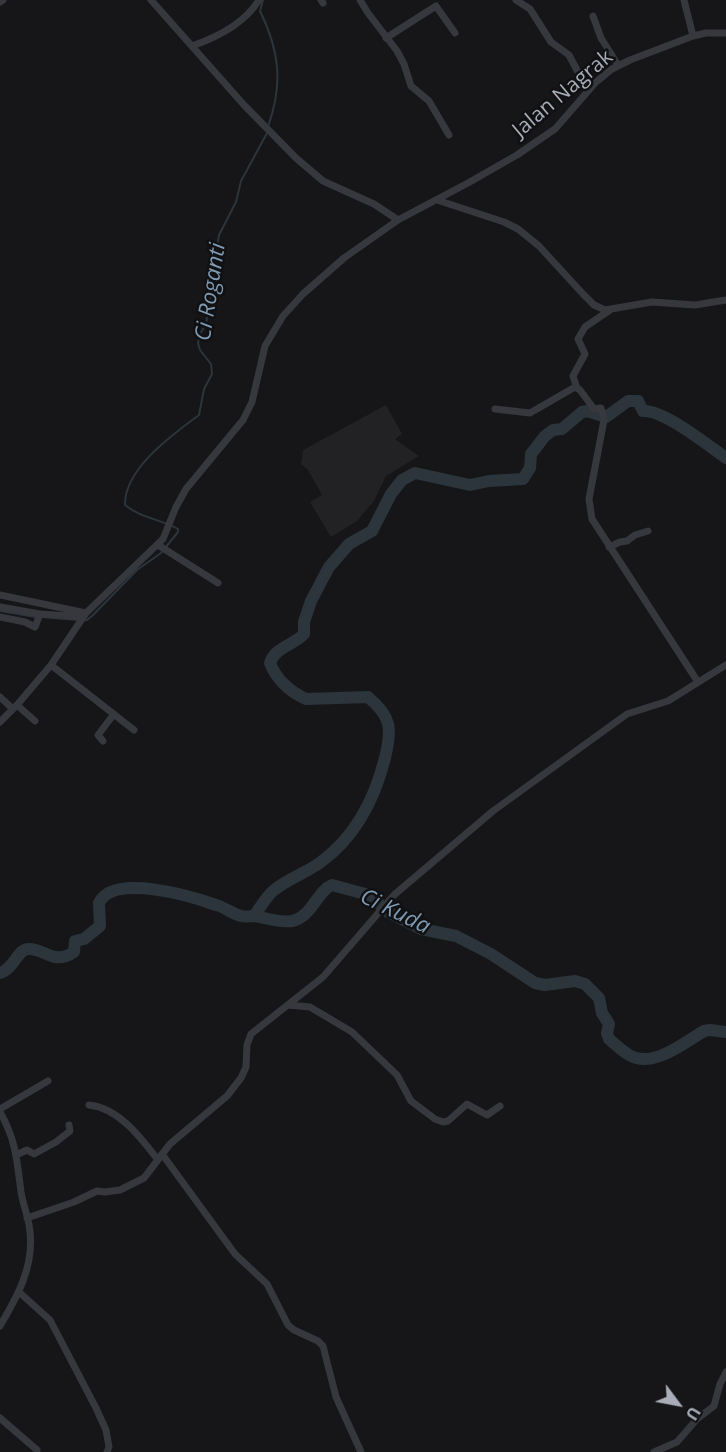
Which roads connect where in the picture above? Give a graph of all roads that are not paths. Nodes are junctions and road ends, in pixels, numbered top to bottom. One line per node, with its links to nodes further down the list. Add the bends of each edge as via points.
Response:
1 (151, 0): 11 (street)
2 (259, 0): 11 (street, via 240,21)
3 (360, 0): 10 (street)
4 (516, 0): 13 (street, via 530,9 551,42 569,55)
5 (684, 0): 9 (street)
6 (593, 15): 12 (street, via 601,38)
7 (455, 33): 10 (street, via 436,6)
8 (726, 33): 9 (street, Jalan Nagrak)
9 (693, 36): 12 (street, Jalan Nagrak)
10 (386, 38): 14 (street, via 404,64 411,86 429,101)
11 (192, 46): 16 (street, via 296,158 323,180)
12 (618, 65): 13 (street, Jalan Nagrak)
13 (588, 91): 15 (street, Jalan Nagrak, via 555,129)
14 (449, 135)
15 (437, 200): 16 (street, Jalan Nagrak); 18 (street, via 518,229 594,304)
16 (398, 220): 23 (street, Jalan Nagrak, via 344,258 283,316 265,346 248,411 186,489 163,539)
17 (726, 300): 18 (street, via 695,305 652,302)
18 (610, 310): 19 (street, via 585,327 578,339 585,354 573,376)
19 (577, 388): 20 (street, via 530,413); 22 (street, via 594,409 601,408 604,417 589,500 592,519)
20 (495, 409)
21 (648, 531): 22 (street)
22 (609, 546): 32 (street)
23 (163, 548): 24 (street); 29 (street, Jalan Nagrak)
24 (218, 583)
25 (0, 595): 29 (street)
26 (0, 607): 28 (street)
27 (0, 617): 28 (street, via 35,627)
28 (39, 617): 29 (street)
29 (82, 618): 30 (street, Jalan Nagrak)
30 (51, 665): 34 (street, Jalan Nagrak); 35 (street)
31 (726, 665): 32 (street)
32 (698, 682): 40 (street, via 668,701 627,714 493,812 387,903 332,968)
33 (0, 697): 34 (street)
34 (15, 707): 36 (street); 37 (street, Jalan Nagrak)
35 (114, 714): 38 (street); 39 (street, via 98,735)
36 (35, 721)
37 (0, 722)
38 (134, 730)
39 (103, 741)
40 (288, 1005): 43 (street, via 310,1007 352,1032 397,1075 411,1101 435,1119 448,1120 467,1104 486,1115); 47 (street, via 248,1039 246,1067 227,1096 181,1133)
41 (48, 1081): 44 (street)
42 (89, 1105): 47 (street, via 120,1118)
43 (500, 1106)
44 (0, 1111): 46 (street)
45 (69, 1125): 46 (street, via 69,1131 46,1148 34,1154 27,1150)
46 (16, 1155): 48 (street)
47 (160, 1157): 48 (street, via 144,1178 131,1186 96,1191); 55 (street, via 235,1254 267,1284 288,1325 323,1346 336,1397)
48 (27, 1218): 49 (street, via 30,1255)
49 (20, 1293): 50 (street); 54 (street, via 50,1320 70,1356 106,1430)
50 (0, 1326)
51 (726, 1372): 56 (street, via 714,1406 677,1442)
52 (0, 1418): 53 (street)
53 (37, 1450)
54 (106, 1452)
55 (361, 1452)
56 (654, 1452)

